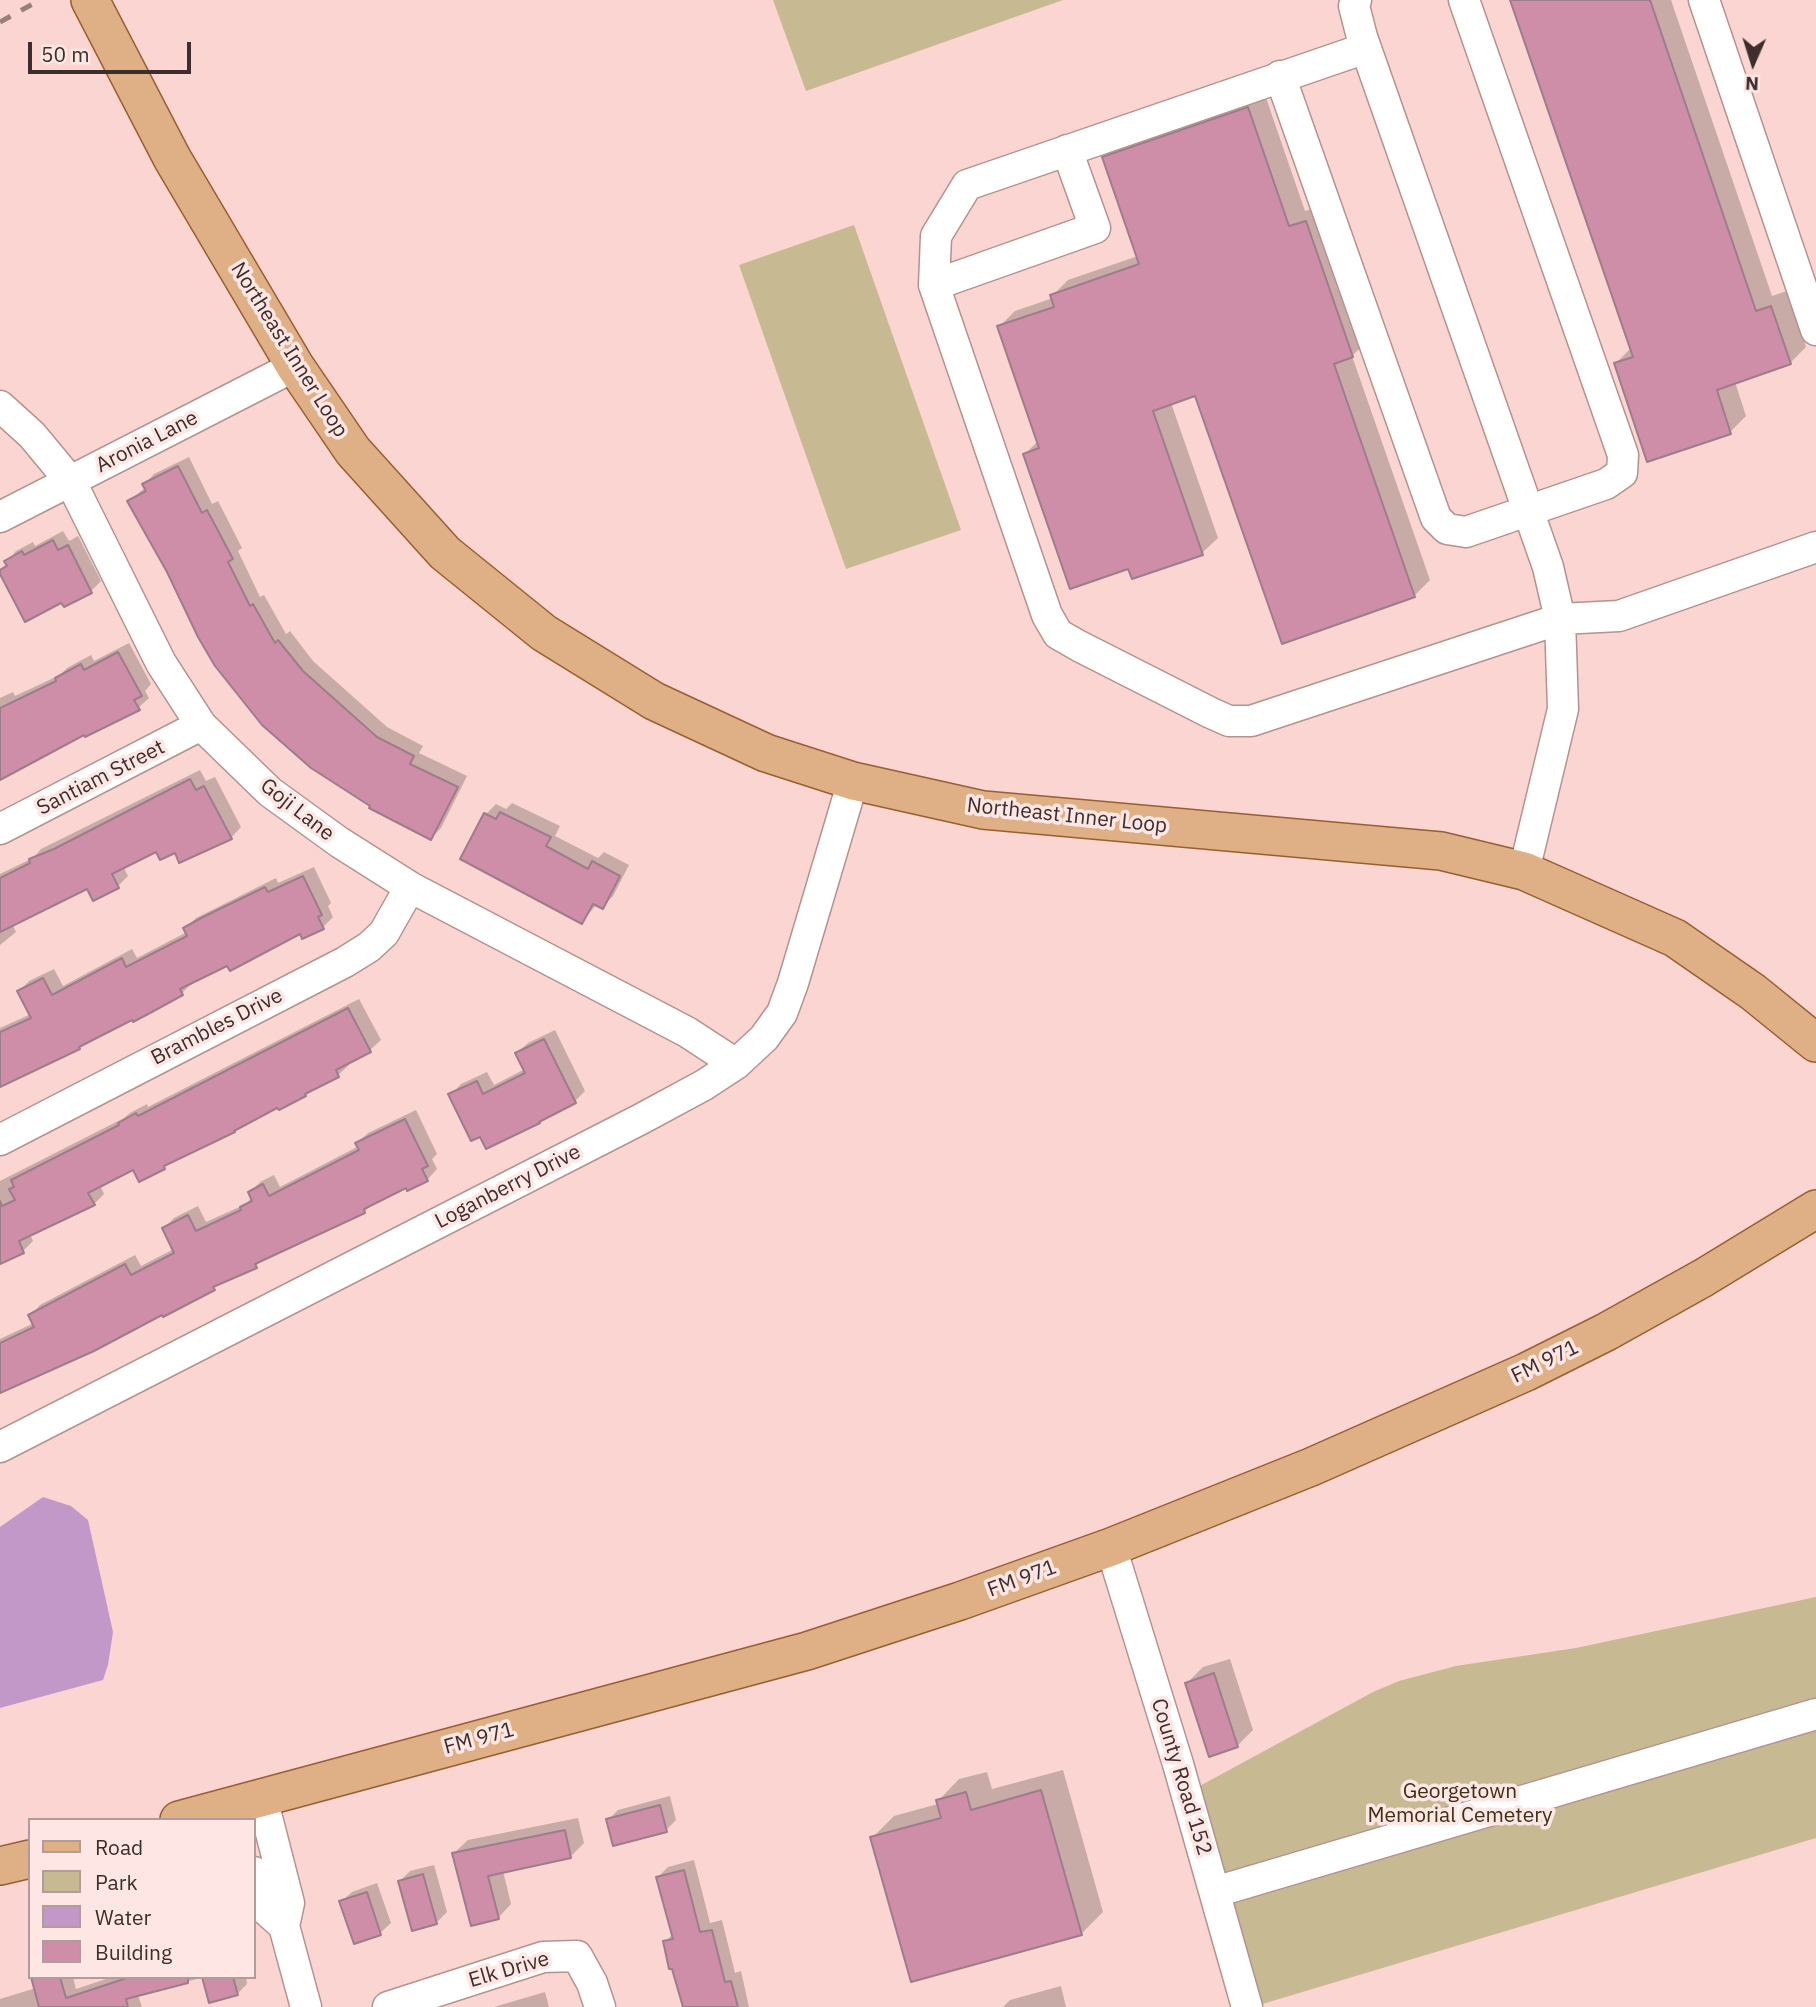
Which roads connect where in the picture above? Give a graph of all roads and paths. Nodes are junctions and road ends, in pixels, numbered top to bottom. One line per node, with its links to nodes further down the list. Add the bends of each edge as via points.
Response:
1 (90, 0): 10 (main road, Northeast Inner Loop, via 172,158)
2 (1356, 0): 5 (street)
3 (1464, 0): 13 (street, via 1623,455 1622,473 1606,484)
4 (1704, 0): 9 (street)
5 (1366, 48): 6 (street); 13 (street)
6 (1280, 76): 7 (street); 13 (street, via 1436,518 1447,529 1466,532)
7 (1067, 150): 8 (street, via 967,185 936,236); 8 (street, via 1095,228)
8 (934, 285): 16 (street, via 1047,615 1058,634 1079,646 1229,721 1251,722)
9 (1816, 330)
10 (295, 366): 12 (street, Aronia Lane); 18 (main road, Northeast Inner Loop, via 353,451 445,553 544,633 654,701 766,753)
11 (0, 406): 12 (street, Goji Lane, via 32,435)
12 (71, 482): 14 (street, Aronia Lane); 17 (street, Goji Lane, via 161,663)
13 (1528, 511): 16 (street)
14 (0, 517)
15 (1816, 547): 16 (street, via 1619,616)
16 (1560, 620): 20 (street, via 1563,709)
17 (201, 725): 19 (street, Santiam Street); 21 (street, Goji Lane, via 270,792)
18 (853, 781): 20 (main road, Northeast Inner Loop, via 983,810 1441,851); 23 (street, Loganberry Drive, via 782,1013)
19 (0, 829)
20 (1524, 871): 22 (main road, Northeast Inner Loop, via 1675,938)
21 (410, 887): 23 (street, Goji Lane, via 687,1032); 24 (street, Brambles Drive, via 384,933 369,947)
22 (1816, 1043)
23 (736, 1064): 26 (street, Loganberry Drive, via 641,1119)
24 (0, 1140)
25 (1816, 1209): 27 (main road, FM 971 / FM 971, via 1691,1285 1526,1371 1311,1466)
26 (0, 1447)
27 (1111, 1547): 29 (main road, FM 971 / FM 971, via 807,1651); 35 (street, County Road 152)
28 (1816, 1714): 35 (street)
29 (244, 1808): 30 (main road, FM 971 / FM 971)
30 (189, 1818)
31 (256, 1833): 36 (street, via 289,1903)
32 (28, 1860): 33 (main road)
33 (0, 1867)
34 (256, 1879): 36 (street, via 265,1909)
35 (1215, 1892): 40 (street, County Road 152)
36 (285, 1926): 37 (street)
37 (306, 2007)
38 (388, 2007): 39 (street, Elk Drive, via 543,1957 577,1956)
39 (600, 2007)
40 (1247, 2007)

